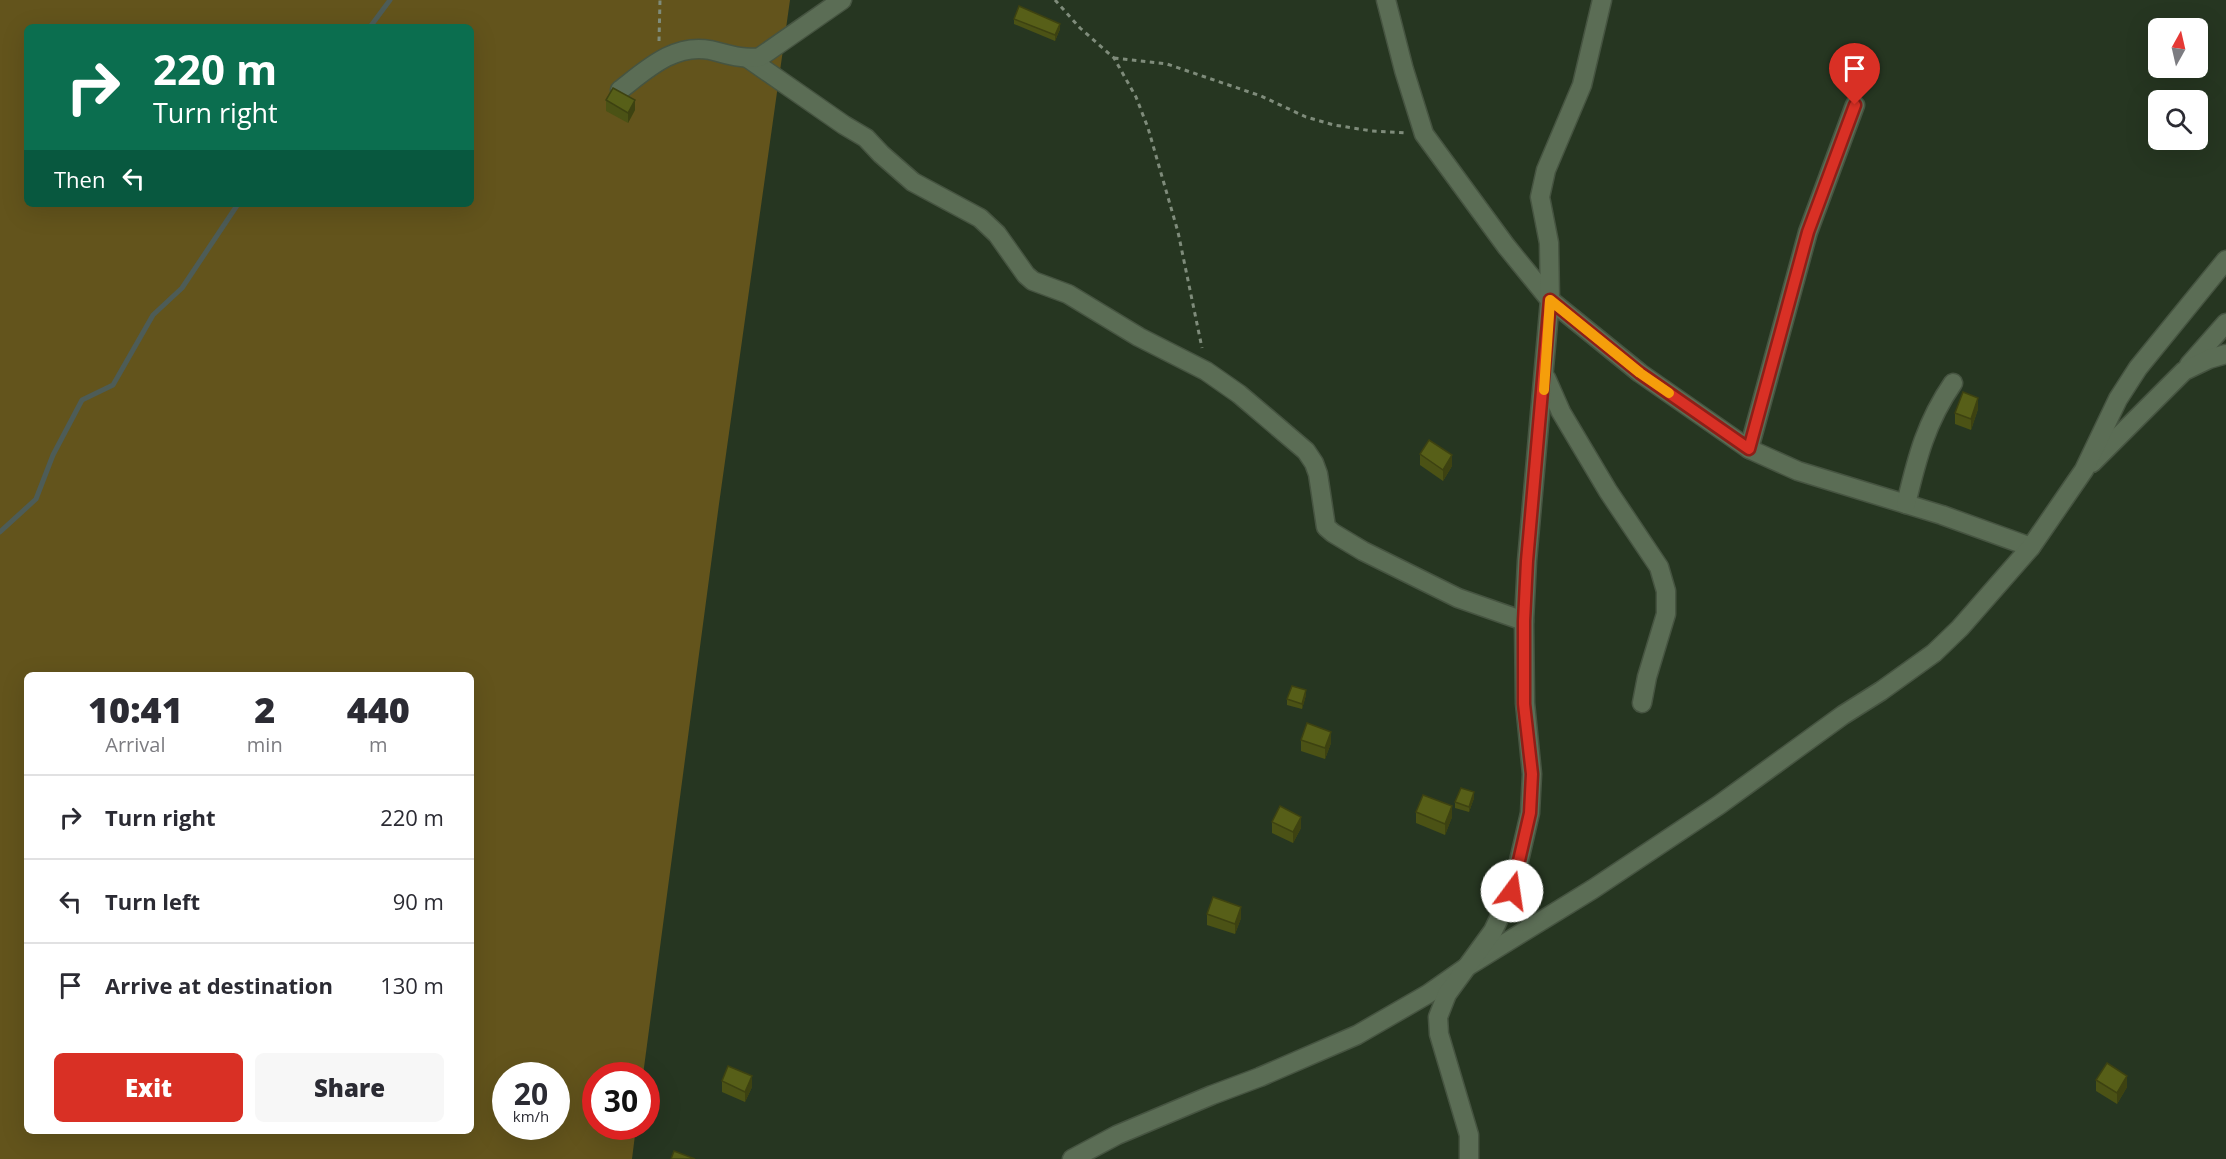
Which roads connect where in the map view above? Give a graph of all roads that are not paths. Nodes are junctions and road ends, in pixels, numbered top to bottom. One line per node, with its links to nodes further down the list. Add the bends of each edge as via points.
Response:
1 (842, 0): 4 (street, via 760,57)
2 (1386, 0): 8 (street, via 1424,134)
3 (1602, 0): 8 (street, via 1581,85 1540,197 1550,243)
4 (749, 59): 5 (street, via 682,50 659,61); 18 (street, via 866,138 914,182 980,218 1033,281 1068,294 1206,371 1239,394 1306,451 1318,474 1326,527 1333,533 1458,598)
5 (620, 90)
6 (1855, 105): 14 (street, via 1808,232)
7 (2226, 260): 15 (street, via 2138,368 2118,399)
8 (1550, 300): 12 (street); 14 (street, via 1640,373)
9 (2226, 323): 11 (street)
10 (2226, 354): 11 (street)
11 (2184, 371): 15 (street)
12 (1545, 374): 18 (street); 19 (street, via 1561,412 1659,567 1666,591 1666,614)
13 (1953, 383): 16 (street, via 1929,424)
14 (1749, 449): 16 (street, via 1798,471)
15 (2085, 470): 17 (street)
16 (1906, 504): 17 (street)
17 (2031, 547): 20 (street, via 1960,628 1914,668 1719,805)
18 (1524, 621): 20 (street, via 1524,704 1532,774 1530,813 1512,891 1493,931)
19 (1642, 703)
20 (1468, 966): 21 (street, via 1357,1035 1117,1135); 22 (street, via 1447,994 1437,1025 1469,1135)
21 (1072, 1159)
22 (1469, 1159)

